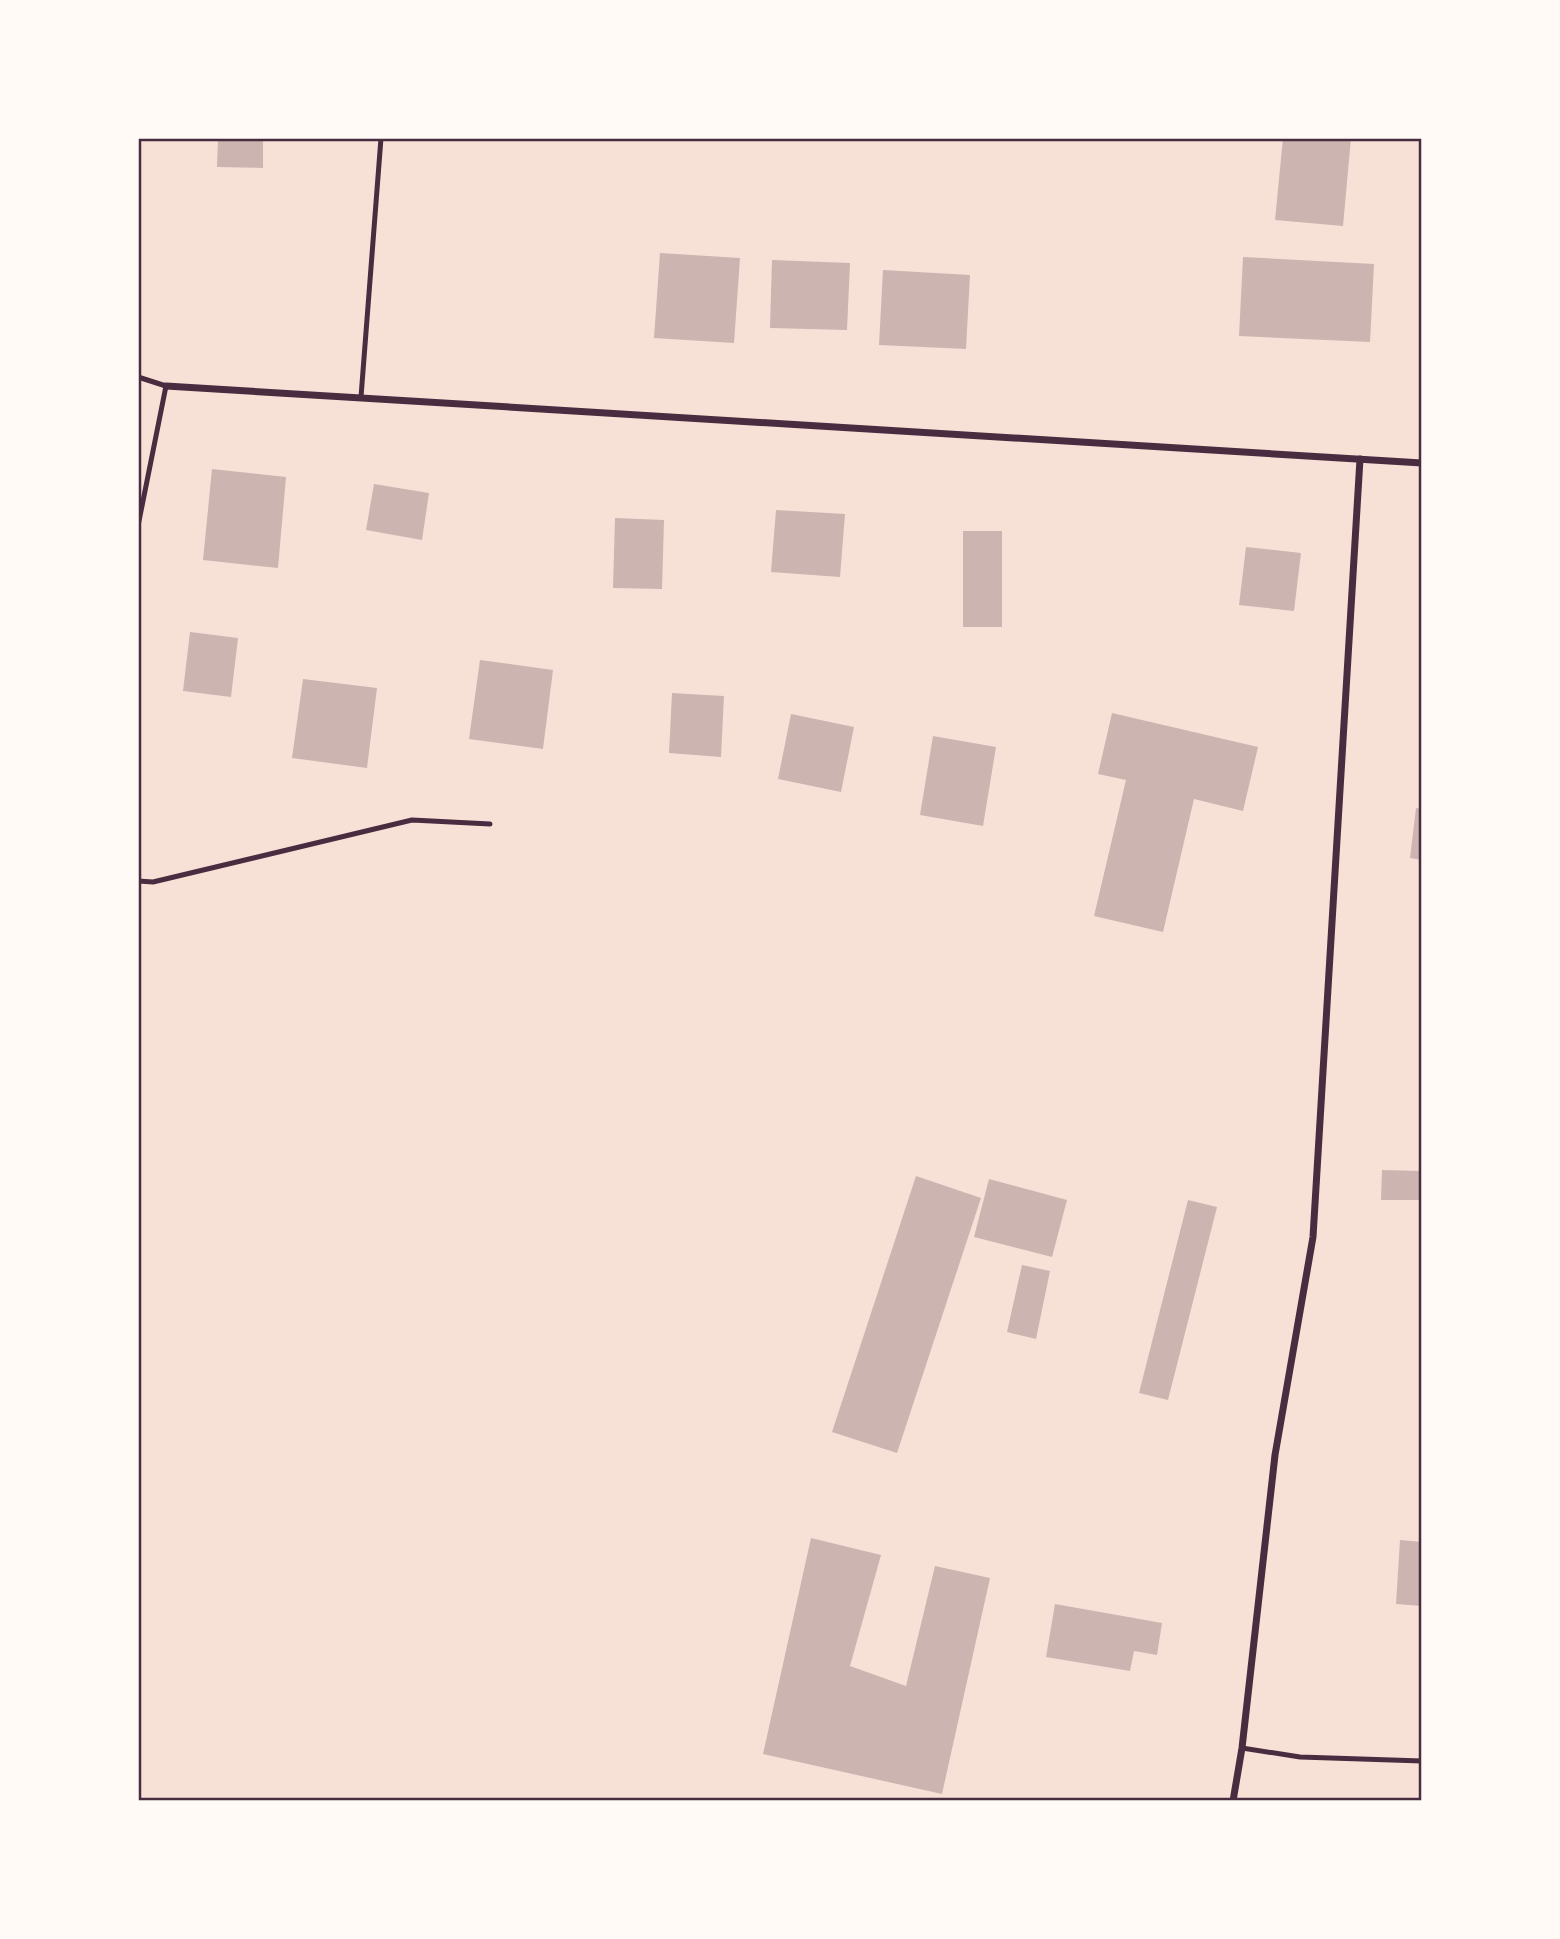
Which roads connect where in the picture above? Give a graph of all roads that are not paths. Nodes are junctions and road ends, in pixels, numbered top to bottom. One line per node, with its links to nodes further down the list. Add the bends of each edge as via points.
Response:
1 (381, 138): 4 (lane)
2 (138, 377): 3 (lane)
3 (166, 386): 4 (street); 7 (lane)
4 (361, 397): 5 (street)
5 (1360, 459): 6 (street); 10 (street, via 1312,1237 1275,1455)
6 (1422, 463)
7 (138, 526)
8 (490, 824): 9 (lane, via 412,820 153,882)
9 (138, 881)
10 (1242, 1748): 11 (lane, via 1300,1757); 12 (street)
11 (1422, 1761)
12 (1233, 1801)

